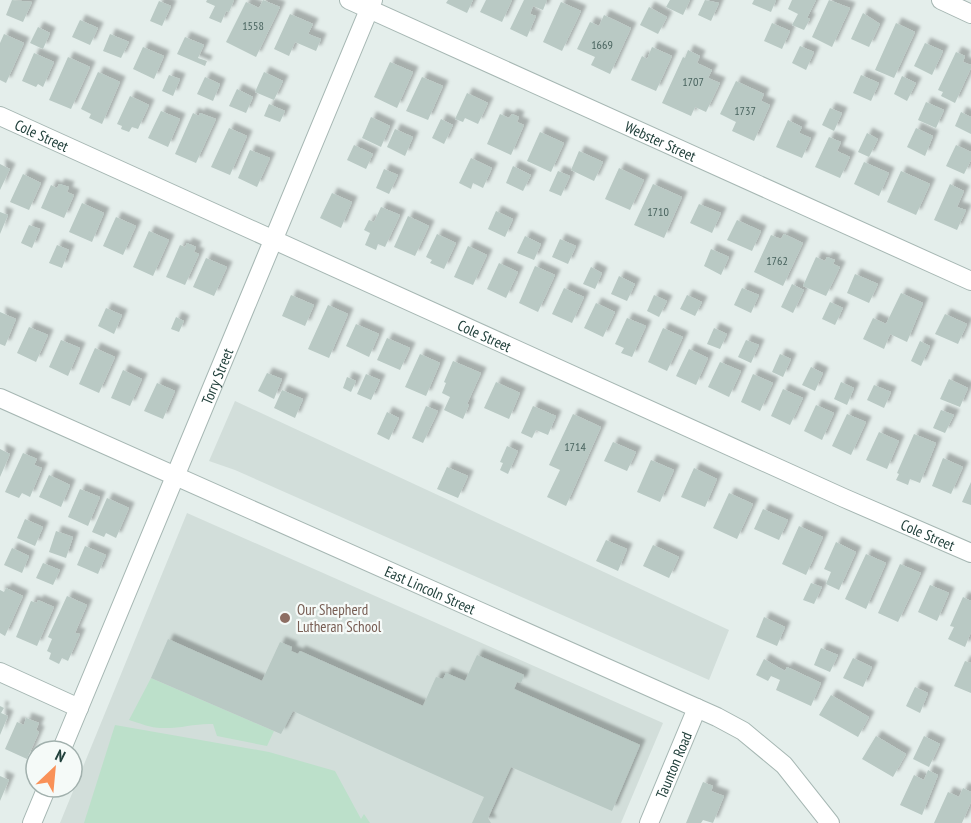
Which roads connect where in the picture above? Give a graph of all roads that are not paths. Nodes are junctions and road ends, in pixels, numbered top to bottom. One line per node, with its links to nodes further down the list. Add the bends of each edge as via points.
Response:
1 (349, 0): 3 (street, Webster Street)
2 (941, 0): 4 (street)
3 (372, 4): 6 (street, Torry Street); 7 (street, Webster Street)
4 (971, 14)
5 (0, 116): 6 (street, Cole Street)
6 (275, 238): 9 (street, Torry Street); 10 (street, Cole Street)
7 (971, 282)
8 (0, 398): 9 (street, East Lincoln Street)
9 (176, 477): 12 (street, Torry Street); 13 (street, East Lincoln Street)
10 (971, 553)
11 (0, 672): 12 (street)
12 (79, 708): 14 (street, Torry Street)
13 (697, 708): 17 (street, Taunton Road); 18 (street, East Lincoln Street, via 743,731 765,748 784,765)
14 (66, 739)
15 (42, 799): 16 (street)
16 (32, 823)
17 (649, 823)
18 (830, 823)

